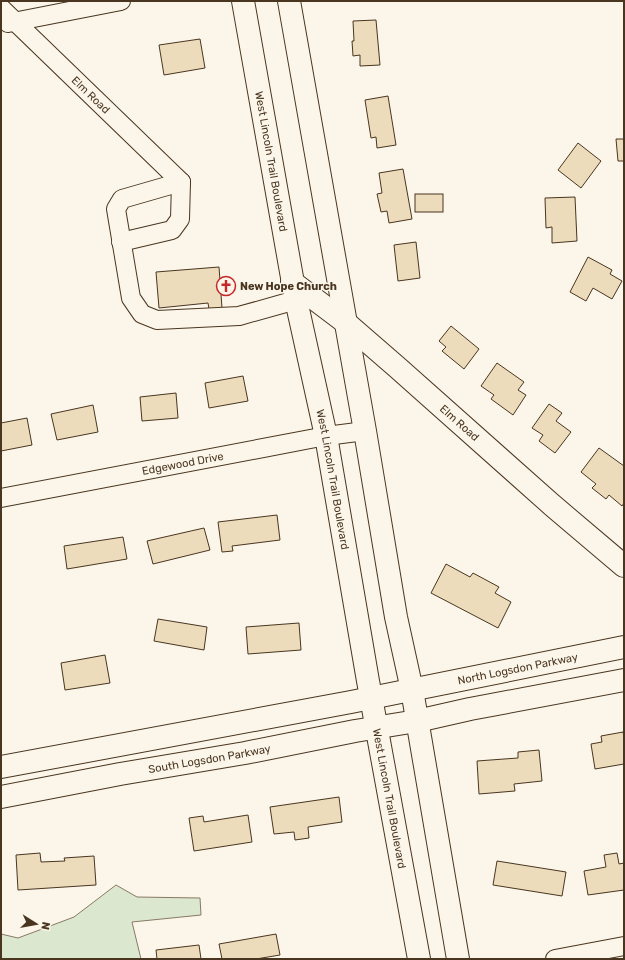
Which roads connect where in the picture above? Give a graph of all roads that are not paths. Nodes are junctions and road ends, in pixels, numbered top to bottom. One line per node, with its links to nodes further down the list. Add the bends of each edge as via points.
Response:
1 (121, 1): 5 (street)
2 (243, 1): 8 (main road, West Lincoln Trail Boulevard)
3 (289, 1): 9 (main road)
4 (1, 8): 5 (street, Elm Road)
5 (8, 23): 6 (street, Elm Road)
6 (181, 182): 7 (street, via 180,219 172,230); 7 (street, via 122,199 116,209)
7 (121, 242): 8 (street, via 130,298 142,314 158,320 239,316)
8 (294, 291): 9 (main road, Elm Road); 11 (main road, West Lincoln Trail Boulevard)
9 (345, 322): 10 (main road); 13 (main road, Elm Road)
10 (365, 431): 11 (street, Edgewood Drive); 16 (main road, via 396,617)
11 (326, 436): 12 (street, Edgewood Drive); 17 (main road, West Lincoln Trail Boulevard)
12 (1, 498)
13 (624, 566)
14 (624, 647): 16 (main road, North Logsdon Parkway)
15 (624, 680): 18 (main road)
16 (412, 690): 17 (main road); 18 (main road)
17 (372, 698): 19 (main road, West Lincoln Trail Boulevard); 20 (main road)
18 (417, 721): 19 (main road, South Logsdon Parkway); 24 (main road)
19 (377, 728): 21 (main road, South Logsdon Parkway); 23 (main road, West Lincoln Trail Boulevard)
20 (1, 767)
21 (1, 798)
22 (624, 946): 25 (street)
23 (419, 959)
24 (458, 959)
25 (555, 959)

